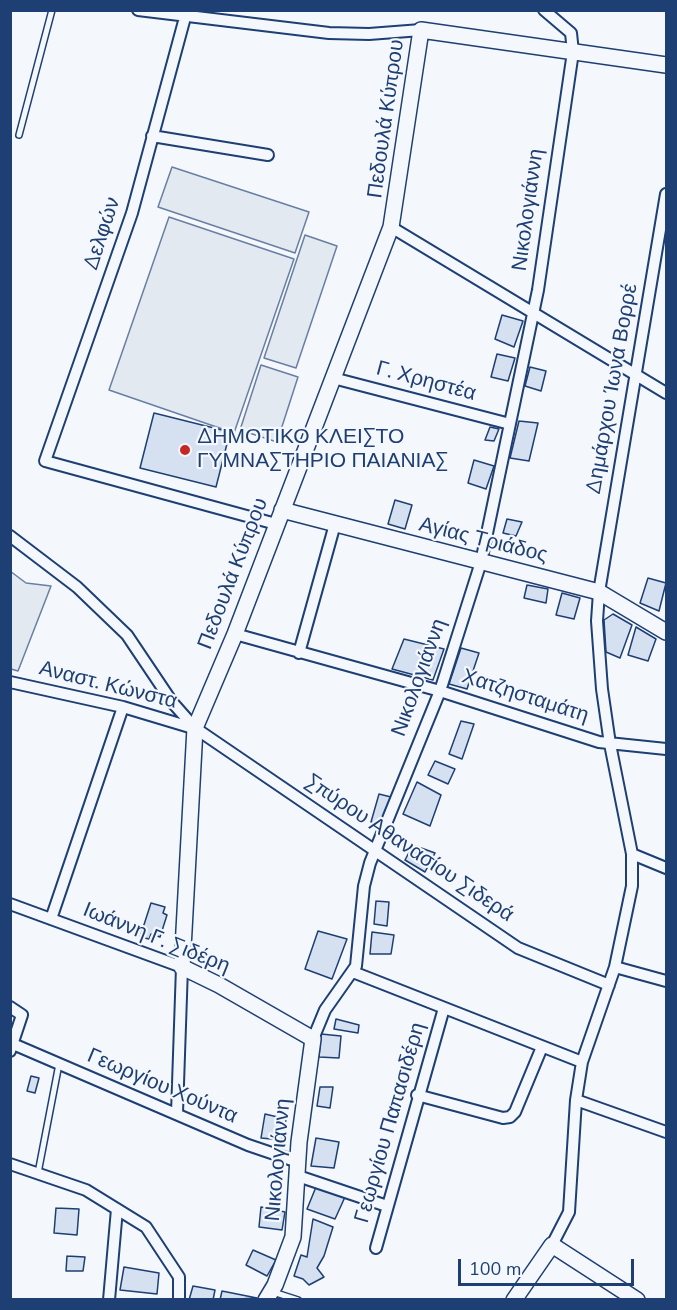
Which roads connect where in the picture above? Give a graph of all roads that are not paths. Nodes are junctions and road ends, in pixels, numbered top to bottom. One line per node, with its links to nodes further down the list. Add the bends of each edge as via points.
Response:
1 (52, 10): 8 (lane)
2 (138, 10): 4 (street)
3 (544, 10): 6 (street, via 571,33)
4 (186, 14): 5 (street, via 329,33); 9 (street, Δελφών)
5 (421, 30): 6 (street); 12 (street, Πεδουλά Κύπρου)
6 (573, 52): 7 (street); 13 (street, Νικολογιάννη)
7 (666, 65)
8 (19, 135)
9 (152, 136): 10 (street); 18 (street, Δελφών, via 132,213 45,461)
10 (268, 155)
11 (666, 194): 14 (street, Δημάρχου Ίωνα Βορρέ)
12 (391, 227): 13 (street); 15 (street, Πεδουλά Κύπρου)
13 (534, 313): 14 (street); 17 (street, Νικολογιάννη)
14 (636, 374): 16 (street); 22 (street, Δημάρχου Ίωνα Βορρέ)
15 (333, 378): 17 (street, Γ. Χρηστέα); 18 (street, Πεδουλά Κύπρου)
16 (666, 393)
17 (510, 424): 21 (street, Νικολογιάννη)
18 (279, 517): 19 (street, Αγίας Τριάδος); 24 (street, Πεδουλά Κύπρου)
19 (335, 524): 21 (street, Αγίας Τριάδος); 25 (street)
20 (10, 536): 29 (street, via 77,587 128,635 172,702)
21 (482, 562): 22 (street, Αγίας Τριάδος); 27 (street, Νικολογιάννη)
22 (599, 591): 23 (street, Αγίας Τριάδος); 30 (street, Δημάρχου Ίωνα Βορρέ, via 597,621)
23 (666, 632)
24 (235, 634): 25 (street, Χατζησταμάτη); 29 (street, Πεδουλά Κύπρου)
25 (298, 653): 27 (street, Χατζησταμάτη)
26 (10, 682): 28 (street, Αναστ. Κώνστα)
27 (440, 691): 30 (street, Χατζησταμάτη); 32 (street, Νικολογιάννη)
28 (123, 707): 29 (street, Αναστ. Κώνστα); 36 (street)
29 (195, 728): 32 (street, Σπύρου Αθανασίου Σιδερά); 37 (street, Πεδουλά Κύπρου)
30 (610, 744): 31 (street, Χατζησταμάτη); 33 (street, Δημάρχου Ίωνα Βορρέ)
31 (666, 749)
32 (377, 850): 39 (street, Νικολογιάννη, via 364,886 358,959); 41 (street, Σπύρου Αθανασίου Σιδερά, via 518,948)
33 (632, 854): 34 (street); 38 (street, Δημάρχου Ίωνα Βορρέ, via 632,886)
34 (666, 868)
35 (10, 904): 36 (street, Ιωάννη Γ. Σιδέρη)
36 (51, 920): 37 (street, Ιωάννη Γ. Σιδέρη)
37 (182, 967): 44 (street, Ιωάννη Γ. Σιδέρη); 51 (street, Πεδουλά Κύπρου)
38 (615, 967): 40 (street); 41 (street, Δημάρχου Ίωνα Βορρέ)
39 (353, 972): 43 (street, Γεωργίου Παπασιδέρη); 44 (street, Νικολογιάννη, via 325,1010)
40 (666, 981)
41 (609, 985): 47 (street, Δημάρχου Ίωνα Βορρέ)
42 (10, 1007): 46 (street, via 19,1011 22,1019)
43 (444, 1008): 45 (street, Γεωργίου Παπασιδέρη); 49 (street, Γεωργίου Παπασιδέρη)
44 (313, 1039): 54 (street, Νικολογιάννη)
45 (542, 1047): 47 (street, Γεωργίου Παπασιδέρη); 49 (street, via 510,1117)
46 (12, 1048): 48 (street, Γεωργίου Χούντα)
47 (582, 1062): 50 (street, Δημάρχου Ίωνα Βορρέ)
48 (59, 1064): 51 (street, Γεωργίου Χούντα); 55 (lane)
49 (417, 1095): 56 (street, Γεωργίου Παπασιδέρη)
50 (576, 1100): 52 (street); 58 (street, Δημάρχου Ίωνα Βορρέ, via 569,1212)
51 (177, 1113): 54 (street, Γεωργίου Χούντα)
52 (666, 1132)
53 (10, 1164): 55 (street)
54 (298, 1169): 56 (street, Γεωργίου Χούντα); 60 (street, Νικολογιάννη, via 293,1237)
55 (38, 1174): 57 (street, via 86,1190)
56 (387, 1206): 59 (street, Γεωργίου Παπασιδέρη)
57 (117, 1209): 61 (street); 62 (street, via 146,1227 163,1250 180,1277)
58 (552, 1245): 64 (street); 65 (street)
59 (376, 1248)
60 (269, 1296): 63 (lane)
61 (109, 1299)
62 (179, 1299)
63 (298, 1299)
64 (514, 1299)
65 (637, 1299)

